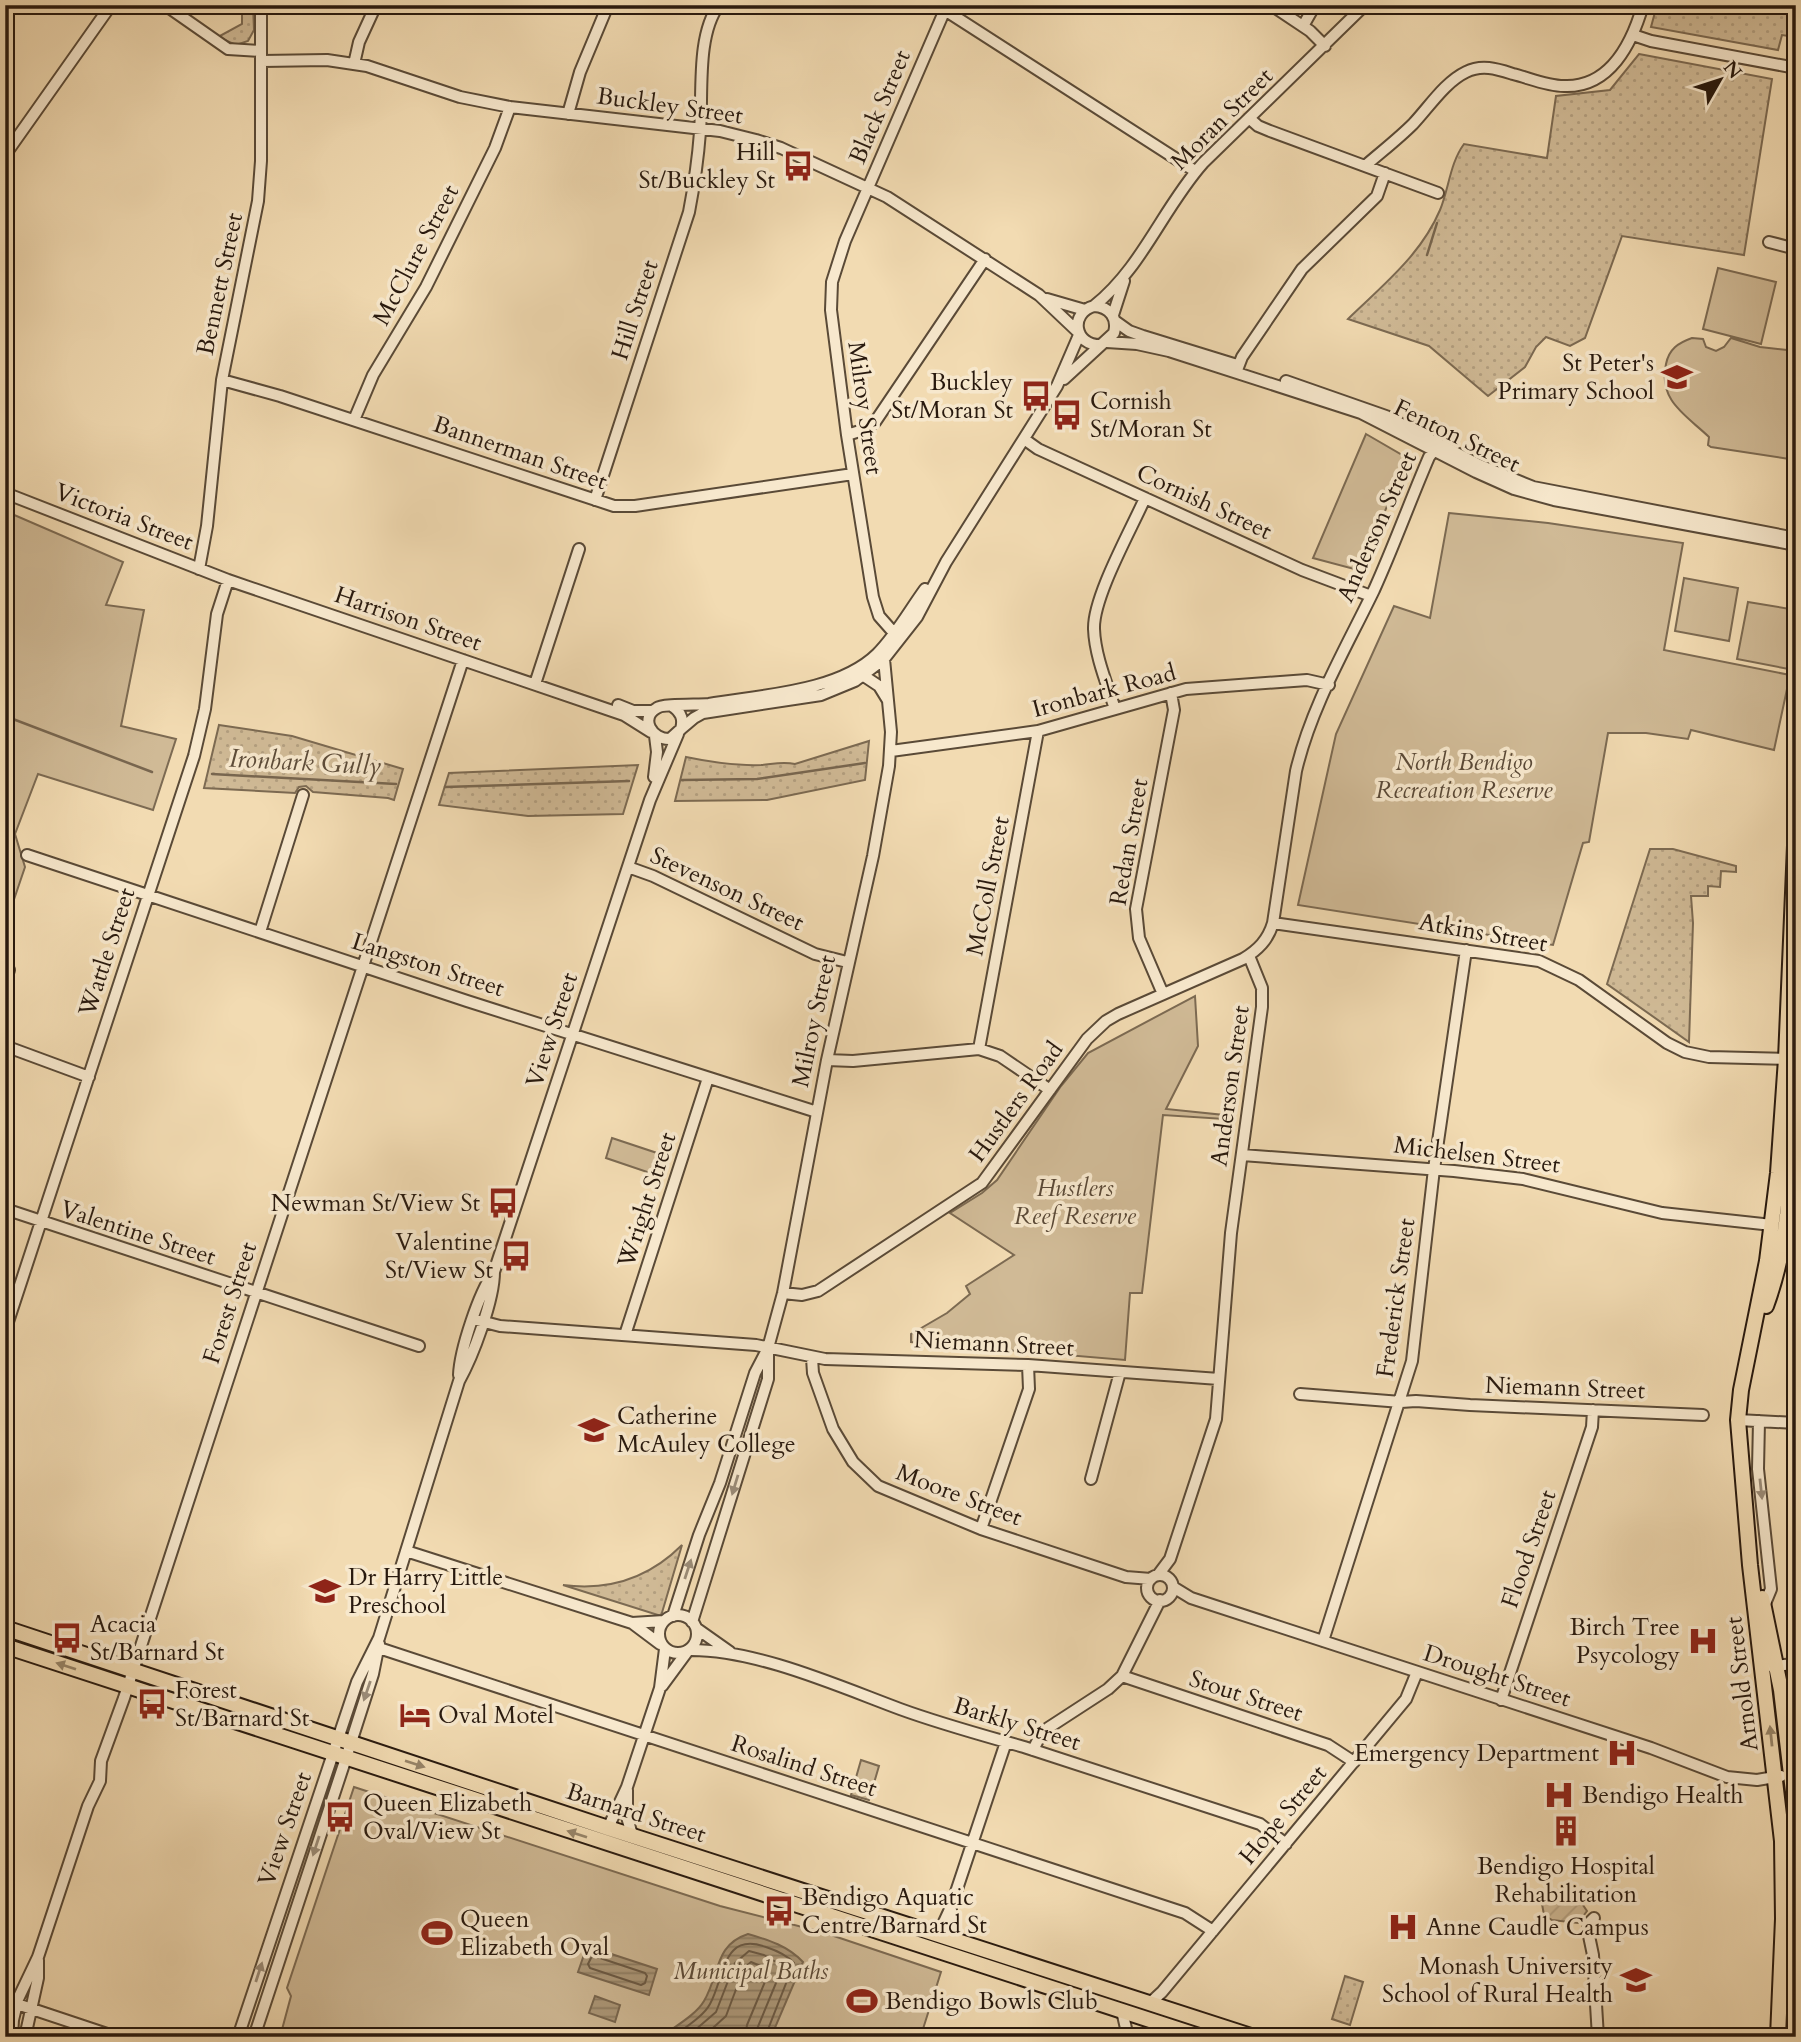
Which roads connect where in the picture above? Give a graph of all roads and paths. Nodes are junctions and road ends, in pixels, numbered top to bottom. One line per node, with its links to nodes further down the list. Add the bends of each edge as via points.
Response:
1 (111, 5): 22 (street)
2 (165, 5): 15 (street, Buckley Street, via 228,49)
3 (261, 5): 15 (street, Bennett Street)
4 (376, 5): 16 (street)
5 (608, 5): 19 (street)
6 (719, 5): 21 (street, Hill Street, via 705,44)
7 (1271, 5): 12 (street)
8 (1315, 5): 12 (street)
9 (1365, 5): 14 (street, Moran Street)
10 (1643, 5): 13 (street)
11 (943, 7): 24 (street); 26 (street, Black Street)
12 (1303, 26): 14 (street)
13 (1633, 35): 17 (street); 23 (street, via 1608,70 1581,85 1553,85 1484,67 1466,72)
14 (1325, 46): 20 (street, Moran Street)
15 (262, 56): 16 (street, Buckley Street); 38 (street, Bennett Street, via 258,201)
16 (354, 64): 18 (street, Buckley Street, via 386,70 460,97)
17 (1796, 68)
18 (510, 107): 19 (street, Buckley Street); 40 (street, McClure Street, via 495,148 426,287 373,375)
19 (568, 114): 21 (street, Buckley Street)
20 (1249, 118): 23 (street, via 1270,131); 24 (street, Moran Street)
21 (701, 129): 26 (street, Buckley Street, via 781,148); 47 (street, Hill Street, via 689,212)
22 (5, 155)
23 (1365, 166): 25 (street)
24 (1195, 172): 31 (street, Moran Street)
25 (1385, 173): 27 (street); 37 (street, via 1377,196 1289,286)
26 (868, 187): 30 (street, Buckley Street); 41 (street, Milroy Street, via 835,269 832,289)
27 (1438, 193)
28 (1769, 242): 29 (street)
29 (1796, 249)
30 (985, 259): 32 (street, Buckley Street); 41 (street, via 875,422)
31 (1126, 275): 33 (street, Moran Street); 34 (street, Moran Street)
32 (1039, 295): 33 (street, Buckley Street, via 1063,305); 35 (street, Buckley Street)
33 (1090, 308): 34 (street, via 1105,308); 35 (street, via 1078,319)
34 (1114, 318): 36 (street, via 1114,333); 37 (street, Fenton Street, via 1129,331)
35 (1078, 333): 36 (street, via 1088,344); 39 (street)
36 (1104, 344): 37 (street, Fenton Street, via 1157,348); 39 (street)
37 (1237, 369): 43 (street, Fenton Street, via 1361,413)
38 (222, 380): 40 (street, Bannerman Street); 52 (street, Bennett Street)
39 (1058, 386): 42 (street)
40 (354, 420): 47 (street, Bannerman Street)
41 (847, 435): 44 (street, Milroy Street)
42 (1024, 439): 46 (street, Cornish Street); 51 (street)
43 (1436, 447): 48 (street, Fenton Street, via 1543,490); 49 (street, Fenton Street, via 1496,481 1535,495); 54 (street, Anderson Street)
44 (853, 474): 47 (street, Bannerman Street, via 629,507); 55 (street, Milroy Street, via 876,608)
45 (5, 493): 52 (street, Victoria Street)
46 (1145, 498): 54 (street, Cornish Street, via 1302,570); 65 (street, via 1095,617 1097,646)
47 (594, 500)
48 (1796, 538)
49 (1796, 545)
50 (579, 549): 59 (street)
51 (946, 562): 55 (street); 56 (street, via 917,617)
52 (199, 569): 53 (street, Victoria Street)
53 (228, 580): 57 (street, Harrison Street); 76 (street, Wattle Street, via 217,614 201,730)
54 (1371, 596): 60 (street, Anderson Street)
55 (894, 633): 58 (street)
56 (884, 659): 58 (street); 63 (street, Milroy Street)
57 (463, 660): 59 (street, Harrison Street); 82 (street, Forest Street)
58 (868, 670): 63 (street); 64 (street, via 810,687); 67 (street, via 821,695 703,713)
59 (535, 684): 62 (street, Harrison Street)
60 (1329, 685): 61 (street, Ironbark Road, via 1307,680); 77 (street, Anderson Street, via 1299,759)
61 (1171, 693): 65 (street, Ironbark Road); 85 (street, Redan Street, via 1174,710 1136,909 1139,939)
62 (574, 697): 66 (street, Harrison Street); 69 (street, Harrison Street, via 624,715)
63 (888, 701): 70 (street, Milroy Street)
64 (672, 706): 66 (street, via 661,705); 67 (street, via 680,713)
65 (1115, 709): 68 (street, Ironbark Road)
66 (652, 711): 69 (street, via 648,721)
67 (680, 732): 69 (street, via 670,739); 72 (street, View Street)
68 (1038, 732): 70 (street, Ironbark Road); 88 (street, McColl Street)
69 (653, 734): 72 (street, View Street, via 656,766)
70 (891, 751): 81 (street, Milroy Street, via 873,856)
71 (303, 795): 78 (street)
72 (650, 800): 75 (street, View Street)
73 (1796, 822): 89 (main road, Arnold Street)
74 (27, 855): 76 (street, Langston Street)
75 (628, 867): 81 (street, Stevenson Street, via 815,954); 86 (street, View Street)
76 (148, 895): 78 (street, Langston Street); 91 (street, Wattle Street)
77 (1273, 923): 79 (street, Atkins Street); 80 (street, Anderson Street, via 1265,941)
78 (260, 932): 82 (street, Langston Street)
79 (1466, 950): 89 (street, Atkins Street, via 1556,967 1685,1052); 96 (street, Frederick Street)
80 (1249, 956): 85 (street, Hustlers Road); 95 (street, Anderson Street, via 1262,988 1262,1007)
81 (847, 962): 90 (street, Milroy Street)
82 (364, 966): 86 (street, Langston Street); 100 (street, Forest Street)
83 (9, 970): 84 (street)
84 (5, 982)
85 (1163, 994): 93 (street, Hustlers Road, via 1097,1029)
86 (573, 1034): 92 (street, Langston Street); 102 (street, View Street, via 494,1272 483,1290)
87 (5, 1046): 91 (street)
88 (979, 1049): 90 (street); 93 (street, via 1000,1056)
89 (1786, 1059): 99 (main road, Arnold Street)
90 (827, 1060): 94 (street, Milroy Street)
91 (89, 1077): 98 (street, Wattle Street)
92 (708, 1078): 94 (street, Langston Street); 104 (street, Wright Street)
93 (1050, 1090): 101 (street, Hustlers Road, via 982,1183 818,1291)
94 (817, 1112): 101 (street, Milroy Street)
95 (1242, 1155): 96 (street, Michelsen Street); 110 (street, Anderson Street)
96 (1434, 1169): 99 (street, Michelsen Street, via 1523,1179 1662,1213); 112 (street, Frederick Street, via 1412,1361)
97 (5, 1209): 98 (street, Valentine Street)
98 (41, 1223): 100 (street, Valentine Street); 103 (street, Wattle Street)
99 (1785, 1226): 115 (main road, Arnold Street, via 1753,1340)
100 (256, 1293): 105 (street, Valentine Street); 136 (street, Forest Street)
101 (783, 1293): 106 (street, Milroy Street)
102 (478, 1321): 104 (street); 121 (street, View Street, via 459,1367 459,1381)
103 (5, 1331)
104 (625, 1335): 106 (street)
105 (419, 1346)
106 (768, 1348): 107 (street, Niemann Street); 124 (street, one-way to 106, via 720,1483 755,1373); 126 (street, one-way to 126, via 768,1379)
107 (812, 1358): 108 (street, Niemann Street); 119 (street, Moore Street, via 833,1429 865,1475 891,1493)
108 (1028, 1365): 109 (street, Niemann Street); 119 (street, via 1029,1389)
109 (1120, 1372): 110 (street, Niemann Street); 118 (street)
110 (1219, 1379): 122 (street, Anderson Street, via 1216,1419)
111 (1300, 1394): 112 (street, Niemann Street)
112 (1401, 1402): 113 (street, Niemann Street); 128 (street, Frederick Street)
113 (1593, 1410): 114 (street, Niemann Street); 141 (street, Flood Street, via 1592,1427)
114 (1703, 1415)
115 (1738, 1420): 116 (street); 120 (main road, Arnold Street)
116 (1759, 1420): 117 (street); 123 (street, Arnold Street, one-way to 123, via 1758,1469 1771,1589)
117 (1796, 1423)
118 (1091, 1479)
119 (981, 1529): 122 (street, Moore Street)
120 (1748, 1535): 123 (main road, Arnold Street); 135 (main road, Arnold Street)
121 (406, 1551): 125 (street); 129 (street, View Street)
122 (1160, 1588): 128 (street, Drought Street); 138 (street, Anderson Street)
123 (1764, 1606): 135 (main road, Arnold Street)
124 (668, 1618): 125 (street); 126 (street, via 683,1616); 131 (street, via 658,1632)
125 (632, 1623): 131 (street)
126 (694, 1625): 132 (street, via 696,1640); 133 (street, Barkly Street)
127 (5, 1628): 136 (main road, Barnard Street)
128 (1323, 1641): 137 (street, Drought Street)
129 (379, 1643): 142 (street, Rosalind Street); 143 (street, View Street)
130 (5, 1646): 139 (main road, Barnard Street, one-way to 130)
131 (662, 1646): 132 (street, via 675,1654); 140 (street)
132 (688, 1651): 133 (street, Barkly Street); 140 (street)
133 (730, 1652): 144 (street, Barkly Street)
134 (1796, 1664): 135 (street)
135 (1770, 1666): 148 (main road, Arnold Street); 149 (main road, Arnold Street, one-way to 135)
136 (132, 1670): 139 (street, Forest Street); 143 (main road, Barnard Street)
137 (1417, 1672): 141 (street, Drought Street); 147 (street, Hope Street, via 1406,1699)
138 (1122, 1676): 145 (street, via 1048,1728); 147 (street, Stout Street, via 1328,1745)
139 (127, 1686): 146 (main road, Barnard Street); 165 (street, Forest Street, via 101,1761 100,1781)
140 (660, 1688): 142 (street)
141 (1501, 1700): 149 (street, Drought Street, via 1727,1777)
142 (645, 1735): 150 (street); 154 (street, Rosalind Street)
143 (344, 1741): 146 (street, View Street); 152 (main road, Barnard Street, one-way to 152)
144 (1006, 1742): 145 (street, Barkly Street); 154 (street)
145 (1033, 1750): 155 (street, Barkly Street, via 1260,1825)
146 (339, 1756): 158 (main road, Barnard Street, one-way to 146); 179 (street, View Street, one-way to 146); 180 (street, View Street, one-way to 180)
147 (1354, 1762): 155 (street, Hope Street)
148 (1791, 1774): 149 (street, Drought Street); 151 (main road, Arnold Street)
149 (1776, 1777): 156 (main road, Arnold Street)
150 (627, 1787): 152 (street); 153 (street)
151 (1796, 1817)
152 (608, 1828): 153 (main road, Barnard Street); 158 (main road, via 613,1838 668,1856)
153 (632, 1835): 157 (main road, Barnard Street)
154 (973, 1843): 159 (street); 162 (street, Rosalind Street, via 1185,1913)
155 (1286, 1844): 162 (street, Hope Street)
156 (1791, 1853): 185 (main road, Arnold Street)
157 (714, 1862): 160 (main road, via 800,1898); 163 (main road, Barnard Street)
158 (693, 1871): 160 (main road, Barnard Street)
159 (951, 1907): 163 (street); 164 (street)
160 (806, 1908): 169 (main road, Barnard Street)
161 (1594, 1918): 184 (street, via 1588,1931)
162 (1213, 1931): 168 (street, Hope Street)
163 (938, 1936): 164 (main road, Barnard Street); 169 (main road, via 941,1945 1005,1967)
164 (959, 1942): 167 (main road, Barnard Street)
165 (38, 1957): 170 (street, Forest Street); 172 (street, Forest Street)
166 (1796, 1966): 186 (main road)
167 (1047, 1970): 171 (main road, Barnard Street); 175 (main road, via 1129,2005)
168 (1172, 1980): 171 (street, Hope Street); 174 (street, via 1168,1994)
169 (1030, 1981): 173 (main road, Barnard Street)
170 (11, 2002): 172 (street); 176 (street, Forest Street)
171 (1149, 2004): 174 (main road, Barnard Street)
172 (31, 2009): 177 (street, Forest Street); 178 (street)
173 (1122, 2011): 175 (main road, Barnard Street); 181 (street)
174 (1173, 2011): 183 (main road, Barnard Street)
175 (1139, 2016): 181 (street); 182 (main road, Barnard Street)
176 (12, 2037)
177 (25, 2037)
178 (116, 2037)
179 (238, 2037)
180 (254, 2037)
181 (1131, 2037)
182 (1202, 2037)
183 (1254, 2037)
184 (1598, 2037)
185 (1778, 2037)
186 (1793, 2037)

